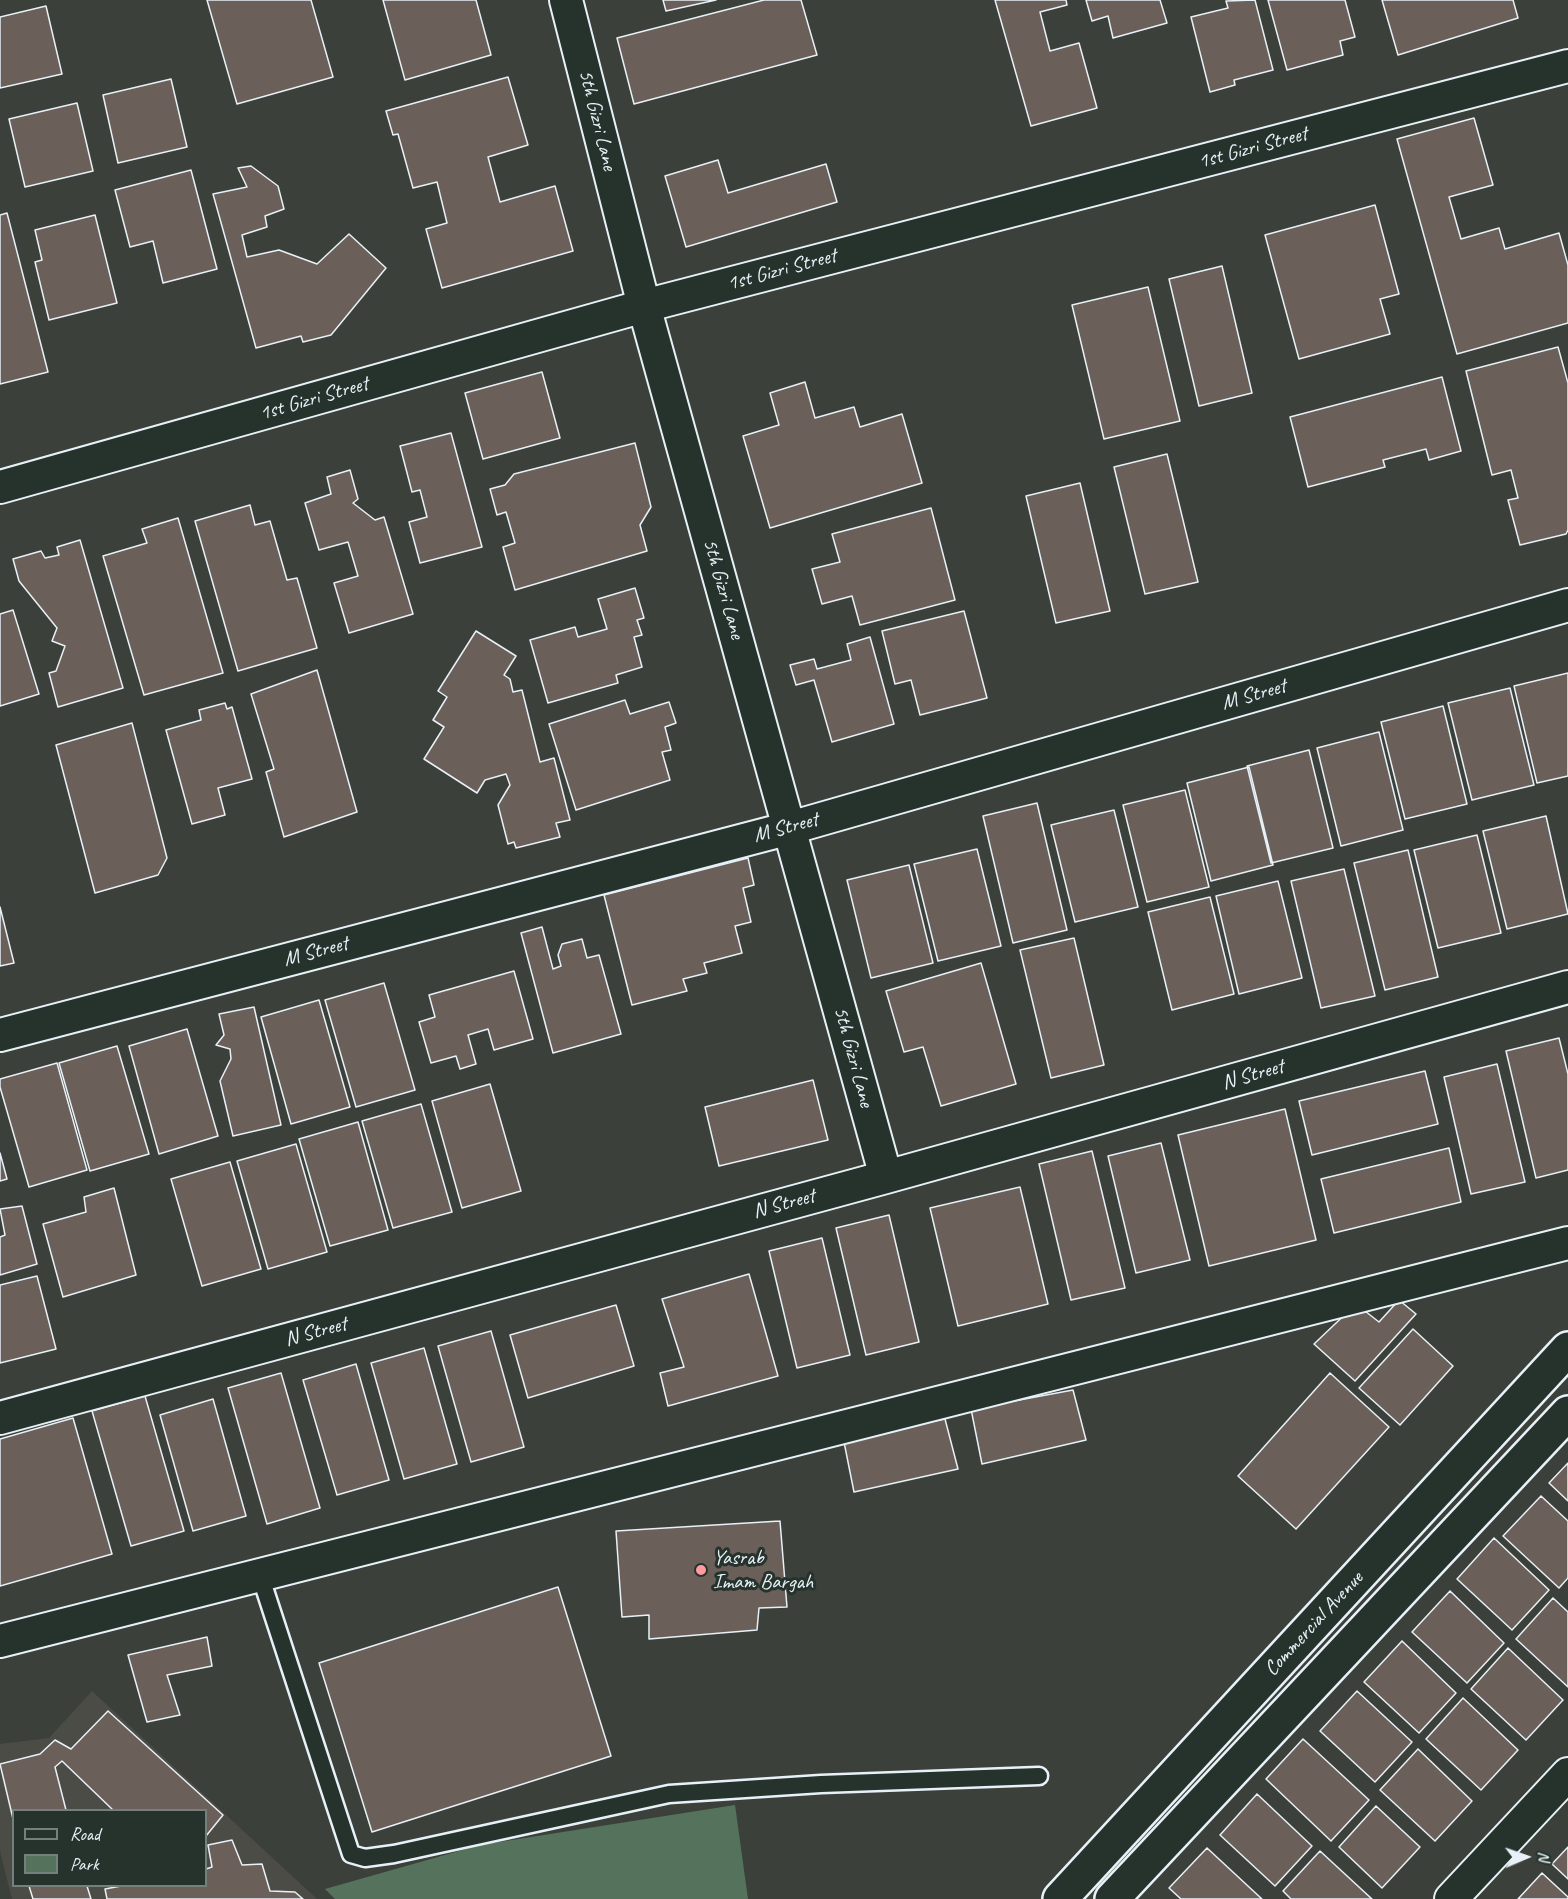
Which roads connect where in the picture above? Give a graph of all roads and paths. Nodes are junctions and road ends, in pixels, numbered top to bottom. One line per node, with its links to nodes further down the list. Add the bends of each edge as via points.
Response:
1 (566, 0): 3 (street, 5th Gizri Lane)
2 (1568, 66): 3 (street, 1st Gizri Street)
3 (644, 306): 4 (street, 1st Gizri Street); 6 (street, 5th Gizri Lane)
4 (0, 487)
5 (1568, 605): 6 (street, M Street)
6 (790, 828): 8 (street, M Street); 9 (street, 5th Gizri Lane)
7 (1568, 987): 9 (street, N Street)
8 (0, 1035)
9 (886, 1177): 13 (street, N Street)
10 (1568, 1243): 14 (street)
11 (1568, 1349): 18 (main road, Commercial Avenue)
12 (1568, 1413): 19 (main road, Commercial Avenue)
13 (0, 1419)
14 (260, 1575): 15 (street); 17 (lane, via 351,1854 365,1858 669,1794)
15 (0, 1641)
16 (1568, 1774): 20 (street)
17 (1039, 1776)
18 (1060, 1899)
19 (1112, 1899)
20 (1451, 1899)

